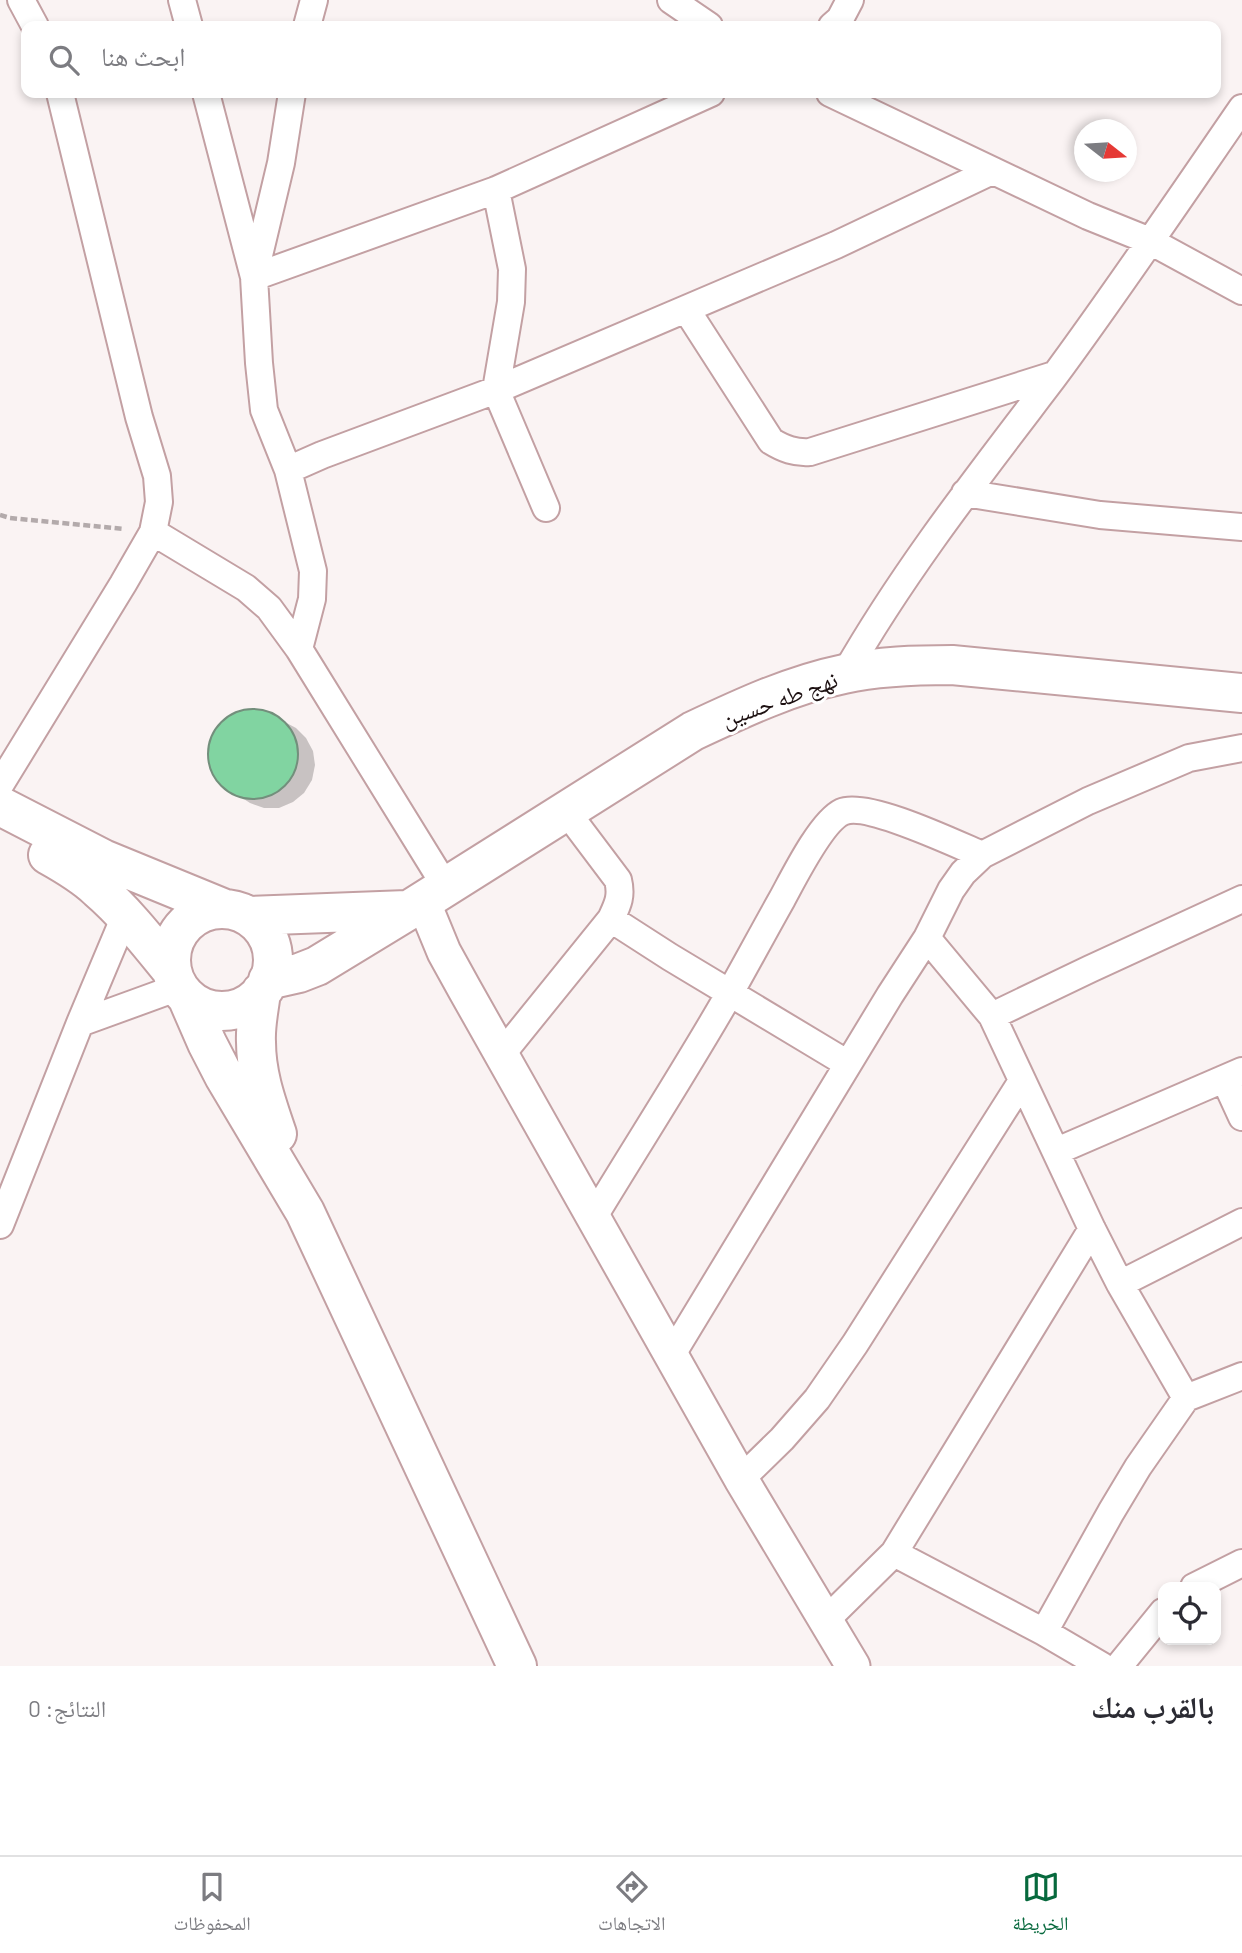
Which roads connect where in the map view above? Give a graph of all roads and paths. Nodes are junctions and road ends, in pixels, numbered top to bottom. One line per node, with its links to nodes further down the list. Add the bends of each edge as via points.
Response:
1 (21, 0): 6 (street)
2 (182, 0): 7 (street)
3 (314, 0): 8 (street)
4 (671, 0): 9 (street)
5 (850, 0): 10 (street)
6 (32, 21)
7 (188, 21)
8 (308, 21)
9 (702, 21)
10 (838, 21)
11 (61, 98): 30 (street, via 157,476 159,502)
12 (207, 98): 20 (street)
13 (291, 98): 20 (street)
14 (700, 98): 18 (street)
15 (840, 98): 17 (street)
16 (1242, 108): 19 (street)
17 (992, 171): 19 (street); 22 (street)
18 (496, 190): 20 (street); 24 (street, via 512,269)
19 (1150, 242): 21 (street); 23 (street)
20 (254, 277): 25 (street, via 264,410)
21 (1242, 291)
22 (686, 309): 23 (street, via 771,442 798,453); 24 (street)
23 (1054, 375): 26 (street)
24 (496, 390): 25 (street); 27 (street)
25 (288, 470): 31 (street, via 313,571 312,599)
26 (965, 493): 29 (street, via 1100,515); 32 (street, via 897,588)
27 (546, 508)
28 (0, 515): 30 (path)
29 (1242, 527)
30 (153, 531): 31 (street, via 246,588 269,608); 35 (street)
31 (299, 649): 41 (street)
32 (845, 674): 33 (main road, نهج طه حسين, via 909,665 952,665); 37 (main road, نهج طه حسين, via 789,690 693,731)
33 (1242, 694)
34 (1242, 748): 39 (street, via 1189,758 1088,801)
35 (0, 785)
36 (0, 806): 42 (main road, via 103,859)
37 (566, 811): 41 (main road, نهج طه حسين); 44 (street, via 618,880 621,892)
38 (0, 829): 43 (main road, via 71,868)
39 (982, 855): 45 (street, via 951,890); 48 (street, via 883,816 842,812 823,829 806,856)
40 (1242, 899): 49 (street)
41 (426, 900): 42 (main road); 47 (main road, نهج طه حسين, via 317,966); 51 (street, via 444,951)
42 (237, 912): 46 (main road, via 209,910 183,927 171,955); 47 (main road, via 260,926 268,938 272,966)
43 (125, 916): 46 (main road); 50 (street)
44 (611, 919): 48 (street); 51 (street)
45 (927, 938): 49 (street); 52 (street)
46 (179, 985): 47 (main road, via 201,1006 217,1011 248,1003); 50 (street); 57 (main road, via 224,1076)
47 (265, 986): 57 (main road, via 256,1039 259,1079)
48 (730, 993): 52 (street); 58 (street)
49 (992, 1016): 54 (street)
50 (80, 1023): 60 (street)
51 (501, 1055): 58 (street)
52 (848, 1064): 63 (street)
53 (1234, 1075): 55 (street); 56 (street)
54 (1022, 1082): 56 (street); 66 (street, via 817,1399)
55 (1242, 1116)
56 (1056, 1151): 61 (street)
57 (305, 1212): 73 (main road)
58 (593, 1218): 63 (street)
59 (1242, 1222): 62 (street)
60 (0, 1225)
61 (1092, 1230): 62 (street); 67 (street)
62 (1120, 1284): 65 (street)
63 (671, 1356): 66 (street)
64 (1242, 1376): 65 (street)
65 (1186, 1398): 72 (street, via 1111,1512)
66 (741, 1479): 71 (street)
67 (894, 1553): 71 (street); 72 (street)
68 (1242, 1563): 69 (street)
69 (1204, 1582)
70 (1158, 1618): 76 (street)
71 (826, 1620): 74 (street)
72 (1044, 1632): 75 (street)
73 (517, 1666)
74 (853, 1666)
75 (1102, 1666)
76 (1119, 1666)

